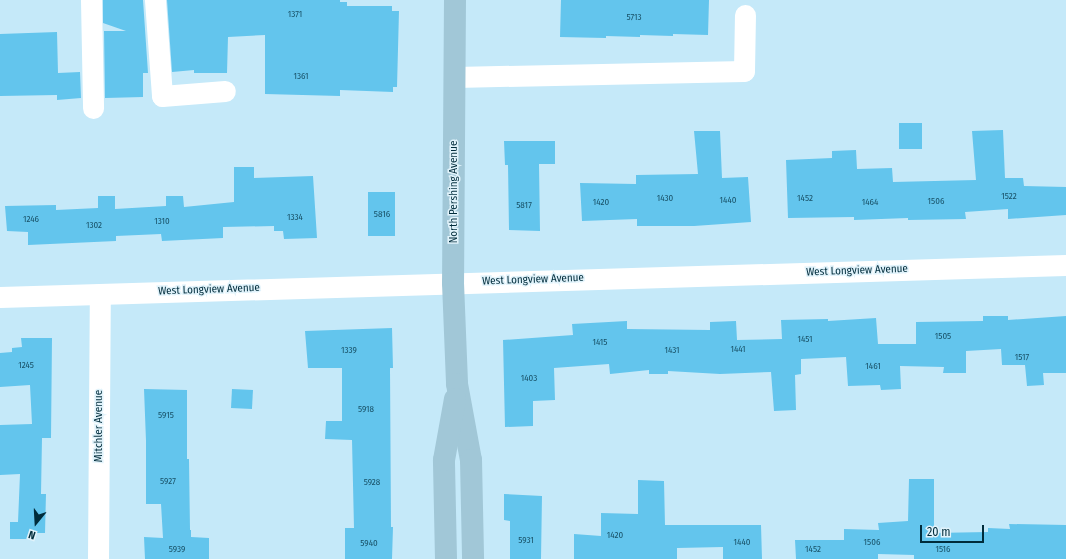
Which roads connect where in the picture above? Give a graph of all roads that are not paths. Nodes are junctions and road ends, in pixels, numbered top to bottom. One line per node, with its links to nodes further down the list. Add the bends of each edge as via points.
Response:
1 (91, 0): 7 (street)
2 (155, 0): 6 (street, via 162,96)
3 (455, 0): 5 (main road, North Pershing Avenue)
4 (745, 15): 5 (street, via 744,71)
5 (455, 77): 9 (main road, North Pershing Avenue)
6 (225, 91)
7 (93, 108)
8 (1066, 265): 9 (street, West Longview Avenue)
9 (453, 283): 10 (street, West Longview Avenue); 12 (main road, North Pershing Avenue)
10 (100, 294): 11 (street, West Longview Avenue); 13 (street, Mitchler Avenue)
11 (0, 297)
12 (457, 384): 14 (main road, North Pershing Avenue, via 444,460); 15 (main road, North Pershing Avenue, via 471,460)
13 (98, 559)
14 (446, 559)
15 (473, 559)

